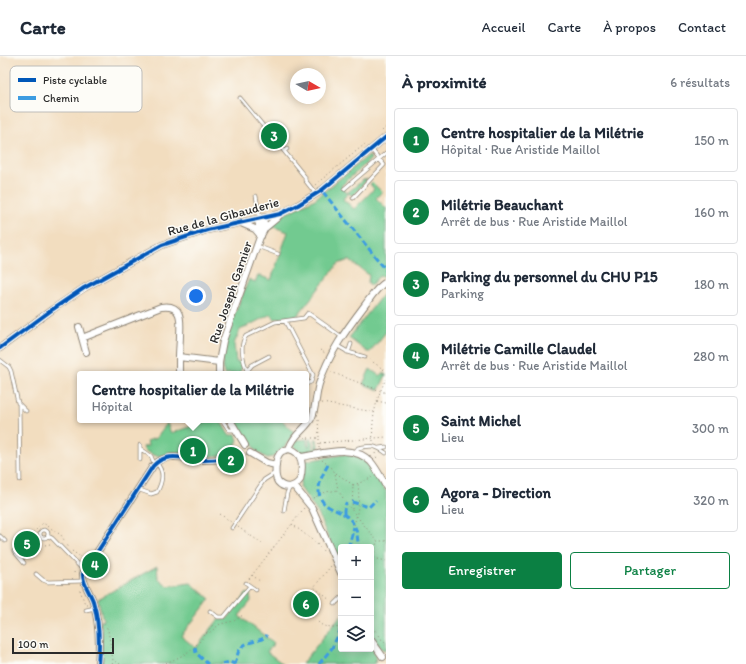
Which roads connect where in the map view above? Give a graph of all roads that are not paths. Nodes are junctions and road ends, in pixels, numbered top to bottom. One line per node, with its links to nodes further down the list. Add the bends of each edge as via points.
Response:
1 (240, 98): 7 (lane, via 296,163)
2 (384, 137): 3 (street, Rue de la Gibauderie)
3 (370, 145): 5 (lane); 7 (street, Rue de la Gibauderie)
4 (386, 153): 5 (lane)
5 (379, 159): 6 (lane); 9 (lane, via 384,165)
6 (344, 189)
7 (316, 194): 10 (street, Rue de la Gibauderie)
8 (256, 196): 11 (lane)
9 (353, 198)
10 (280, 214): 11 (street, Rue de la Gibauderie); 13 (street)
11 (260, 219): 12 (street, Rue de la Gibauderie); 13 (street, Rue Joseph Garnier); 14 (street)
12 (241, 223): 14 (street, via 255,229); 24 (street, Rue de la Gibauderie, via 207,230 162,245 84,288)
13 (265, 228): 14 (street, Rue Joseph Garnier)
14 (260, 236): 15 (street, Rue Joseph Garnier)
15 (257, 246): 16 (lane); 31 (street, Rue Joseph Garnier, via 223,341)
16 (278, 254)
17 (386, 282): 20 (street)
18 (285, 321): 20 (lane, via 304,318 308,313); 34 (lane, via 275,322 246,336 242,345); 35 (lane, via 313,375)
19 (79, 327): 21 (street)
20 (342, 336): 23 (street)
21 (82, 338): 25 (street); 29 (street, via 161,307 171,307 181,319)
22 (351, 344): 26 (lane)
23 (336, 345): 26 (lane); 38 (street, via 324,370)
24 (0, 348)
25 (86, 352)
26 (347, 352): 28 (lane)
27 (269, 356): 34 (lane, via 252,365)
28 (365, 357)
29 (179, 358): 31 (street); 32 (street)
30 (0, 360): 36 (lane, via 11,371)
31 (219, 362): 33 (street, Rue Joseph Garnier)
32 (179, 371)
33 (219, 371)
34 (247, 371)
35 (309, 383)
36 (19, 404): 37 (lane); 55 (lane)
37 (26, 411)
38 (309, 421)
39 (224, 423): 42 (lane, via 229,430)
40 (232, 423): 42 (street)
41 (307, 423): 46 (street, via 293,439)
42 (236, 430): 43 (street)
43 (245, 445)
44 (386, 447): 45 (lane)
45 (379, 448): 47 (lane, via 374,445 358,448); 49 (lane)
46 (289, 449): 51 (street, via 294,450); 54 (street, via 278,456)
47 (355, 452): 51 (street, via 343,451); 57 (street, via 368,459)
48 (250, 453): 54 (street)
49 (386, 453)
50 (239, 454): 53 (street, via 207,460 170,456)
51 (301, 458): 56 (street, via 300,480)
52 (140, 460): 53 (lane, via 140,447)
53 (154, 462): 58 (street); 58 (lane, via 160,466 162,473 157,492 151,494)
54 (276, 468): 56 (street, via 278,482); 60 (lane, via 264,480)
55 (20, 480)
56 (292, 486): 59 (lane, via 287,493); 66 (street, via 308,502)
57 (386, 486)
58 (137, 489): 67 (street)
59 (284, 511)
60 (232, 528)
61 (0, 536): 63 (lane)
62 (48, 536): 67 (lane)
63 (5, 541)
64 (14, 551): 65 (lane)
65 (24, 563)
66 (338, 566)
67 (84, 571): 69 (street)
68 (36, 574): 69 (lane, via 48,582)
69 (84, 581): 75 (street)
70 (246, 583): 71 (lane)
71 (250, 586): 72 (lane); 77 (lane, via 224,617 218,617)
72 (256, 590)
73 (338, 601): 74 (lane)
74 (335, 604)
75 (95, 608): 76 (lane); 80 (street, via 99,642)
76 (86, 610)
77 (210, 611)
78 (374, 644): 79 (street)
79 (384, 657): 81 (street)
80 (98, 664)
81 (378, 664)

